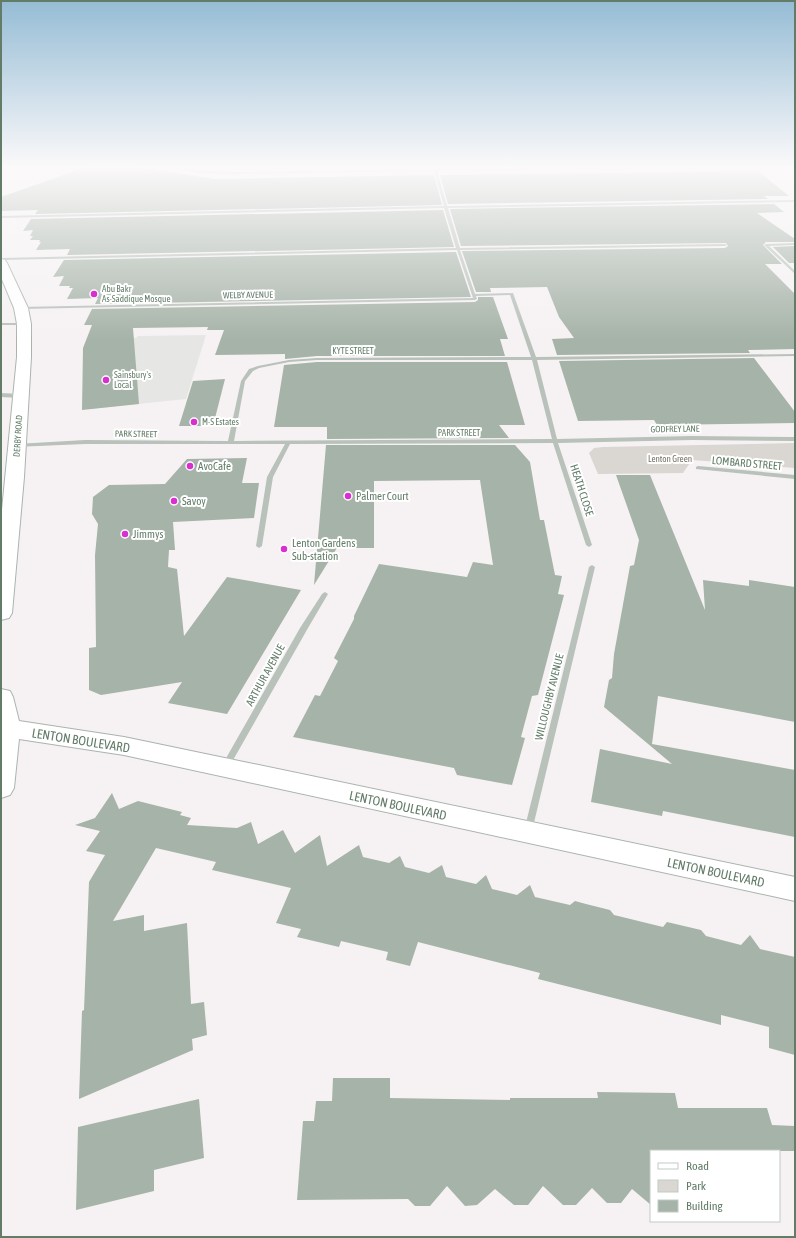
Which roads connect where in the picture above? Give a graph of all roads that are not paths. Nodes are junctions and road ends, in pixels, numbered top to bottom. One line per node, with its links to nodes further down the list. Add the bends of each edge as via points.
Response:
1 (451, 225): 4 (street)
2 (795, 244): 7 (street, via 766,245)
3 (725, 245): 4 (street)
4 (458, 249): 5 (street); 8 (street)
5 (1, 259)
6 (3, 269): 9 (main road, DERBY ROAD)
7 (795, 273)
8 (474, 297): 9 (street, WELBY AVENUE); 13 (street, WELBY AVENUE, via 512,294)
9 (21, 308): 11 (main road, DERBY ROAD)
10 (1, 324): 11 (street)
11 (24, 324): 15 (main road, DERBY ROAD)
12 (795, 355): 13 (street)
13 (533, 358): 17 (street); 18 (street, KYTE STREET, via 317,359 258,367 251,370 243,381)
14 (1, 395): 15 (street)
15 (20, 396): 20 (main road, DERBY ROAD)
16 (795, 440): 17 (street, GODFREY LANE, via 692,438)
17 (555, 441): 19 (street, PARK STREET); 24 (street, HEATH CLOSE)
18 (231, 442): 19 (street, PARK STREET); 20 (street, PARK STREET, via 85,442)
19 (288, 443): 25 (street, via 270,477)
20 (16, 446): 23 (main road, DERBY ROAD, via 15,477)
21 (698, 468): 22 (street, LOMBARD STREET)
22 (795, 477)
23 (6, 523): 28 (main road, DERBY ROAD)
24 (589, 545)
25 (258, 546)
26 (592, 567): 33 (street, WILLOUGHBY AVENUE)
27 (325, 594): 31 (street, ARTHUR AVENUE)
28 (1, 613)
29 (1, 697): 30 (main road)
30 (4, 728): 31 (main road, LENTON BOULEVARD, via 124,746); 32 (main road)
31 (225, 768): 33 (main road, LENTON BOULEVARD)
32 (1, 788)
33 (527, 832): 34 (main road, LENTON BOULEVARD)
34 (795, 889)

